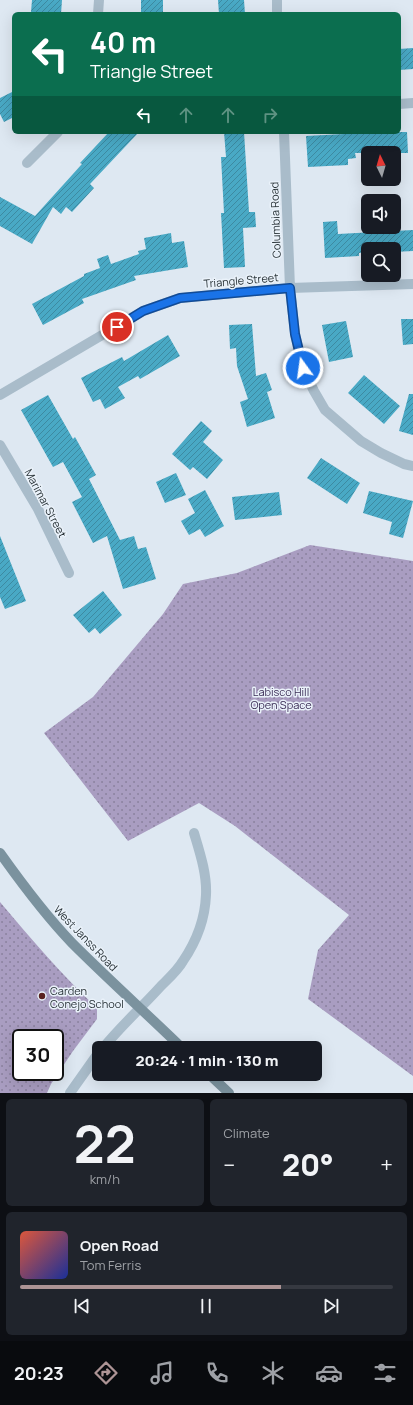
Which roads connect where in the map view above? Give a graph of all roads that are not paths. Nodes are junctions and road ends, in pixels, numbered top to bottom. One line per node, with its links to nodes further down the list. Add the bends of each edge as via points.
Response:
1 (99, 0): 3 (street)
2 (277, 0): 4 (street)
3 (98, 12)
4 (277, 12)
5 (413, 103): 6 (street)
6 (401, 104)
7 (56, 134): 9 (street)
8 (284, 134): 11 (street, Columbia Road)
9 (27, 163)
10 (413, 284): 11 (street, Triangle Street)
11 (290, 288): 12 (street, Triangle Street, via 180,298 160,304 143,311); 14 (street, Columbia Road, via 295,334 303,368 325,410 361,441 381,453)
12 (0, 395)
13 (0, 445): 15 (street, Marimar Street, via 38,509)
14 (413, 466)
15 (69, 573)
16 (194, 833): 18 (street, via 201,856 206,895 202,921 183,962)
17 (0, 853): 18 (main road, West Janss Road, via 50,919)
18 (141, 1008): 19 (street); 20 (main road, West Janss Road)
19 (109, 1041)
20 (175, 1041)
21 (92, 1062): 23 (street)
22 (216, 1081): 24 (main road)
23 (70, 1093)
24 (229, 1093)

